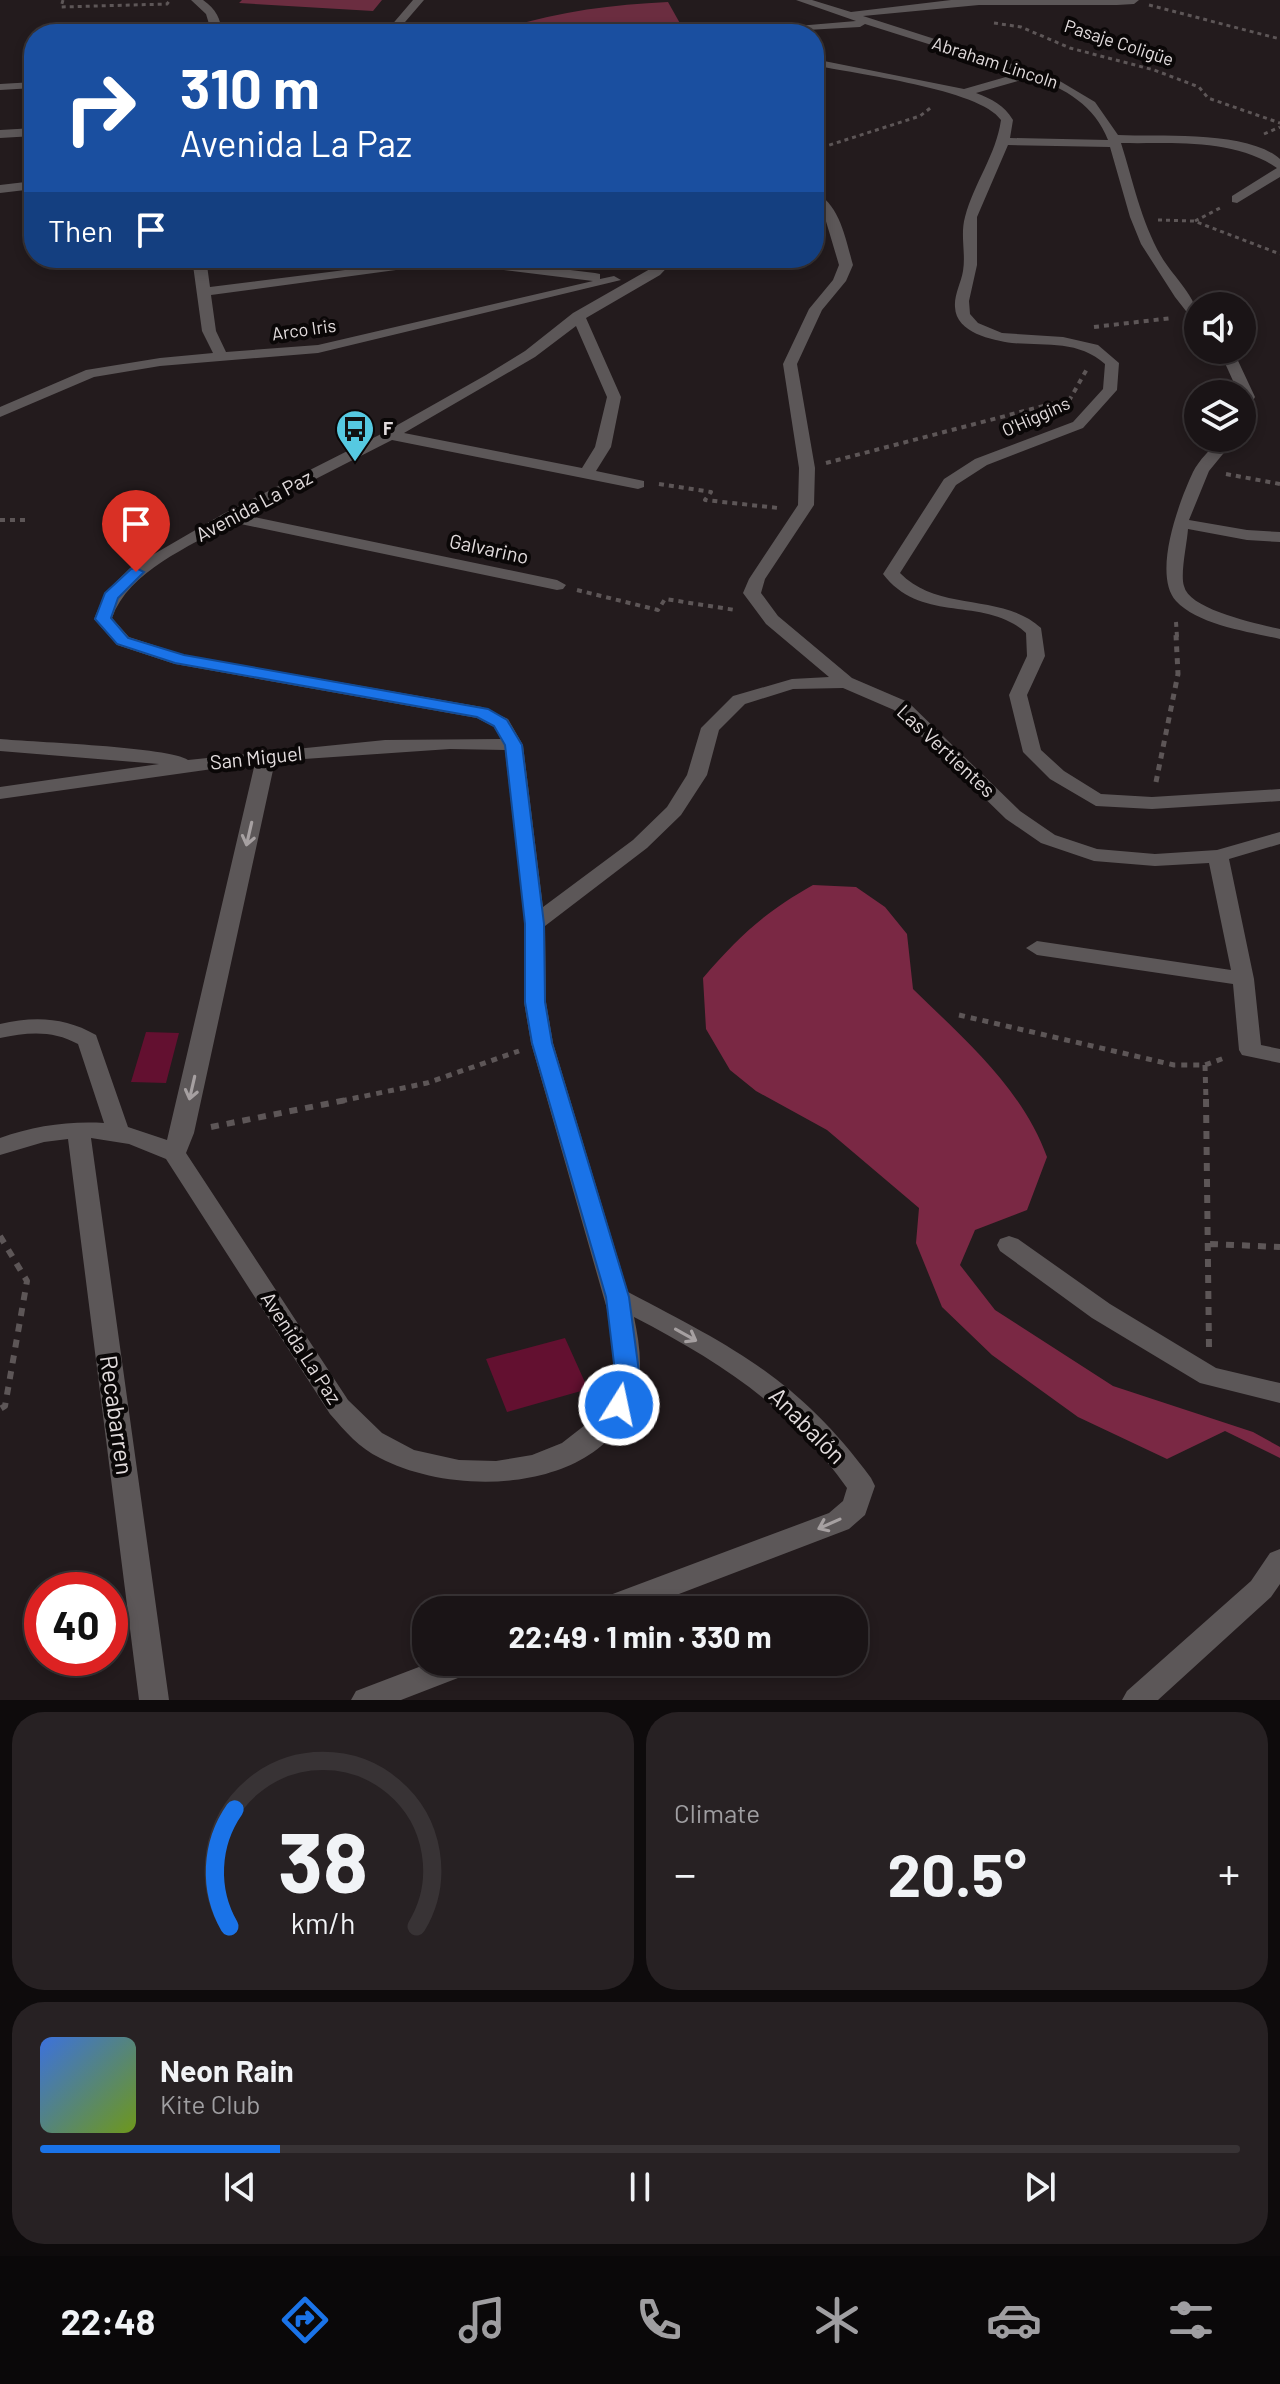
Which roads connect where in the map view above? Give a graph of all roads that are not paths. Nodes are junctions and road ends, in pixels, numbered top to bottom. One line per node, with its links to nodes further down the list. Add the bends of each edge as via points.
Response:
1 (196, 0): 9 (street)
2 (419, 0): 10 (street)
3 (801, 0): 6 (street, Abraham Lincoln)
4 (1131, 1): 5 (street)
5 (1087, 4): 6 (street, via 998,1); 7 (street, Pasaje Coligüe, via 1015,7)
6 (849, 15): 8 (street, Abraham Lincoln)
7 (966, 18)
8 (872, 23): 11 (street); 13 (street, Abraham Lincoln)
9 (216, 24)
10 (399, 24)
11 (824, 27)
12 (824, 64): 16 (street)
13 (1034, 73): 16 (street); 20 (street, Abraham Lincoln, via 1086,98)
14 (24, 86): 15 (street)
15 (0, 87)
16 (958, 92): 19 (street, via 990,103 1005,116)
17 (24, 133): 18 (street)
18 (0, 134)
19 (1003, 141): 20 (street); 57 (street, O'Higgins, via 970,219 970,276 959,302 963,316 972,326 1006,337 1095,349 1112,363 1110,390 1078,425 981,462 950,482 891,574 897,586 916,597 997,611 1028,623 1039,638 1039,654 1018,695 1032,752 1096,800 1152,803)
20 (1116, 142): 21 (street, via 1237,145 1271,155); 38 (street, Abraham Lincoln, via 1137,220)
21 (1280, 165)
22 (1280, 171): 25 (street)
23 (24, 186): 24 (street)
24 (0, 189)
25 (1237, 199)
26 (824, 210): 51 (street, Las Vertientes, via 846,265 816,309 790,364 807,468 806,505 752,593 772,620)
27 (200, 268): 37 (street)
28 (318, 268): 34 (street)
29 (385, 268): 34 (street)
30 (518, 268): 33 (street)
31 (538, 268): 33 (street)
32 (659, 268): 36 (street, Avenida La Paz)
33 (541, 271): 35 (street)
34 (319, 278): 37 (street)
35 (614, 280): 36 (street); 40 (street, Arco Iris, via 318,349)
36 (637, 282): 39 (street, Avenida La Paz)
37 (202, 292): 40 (street, via 209,331)
38 (1184, 299)
39 (578, 316): 42 (street, Avenida La Paz, via 517,362); 44 (street, via 614,397 603,447)
40 (222, 358): 41 (street, Arco Iris, via 91,373)
41 (0, 412)
42 (390, 435): 44 (street); 46 (street, Avenida La Paz)
43 (1217, 452): 47 (street, via 1202,470)
44 (586, 474): 45 (street)
45 (638, 484)
46 (229, 517): 49 (street, Galvarino); 53 (street, Avenida La Paz, via 136,572 111,597 103,619 123,641 181,660 482,713 501,723)
47 (1180, 523): 48 (street); 50 (street, via 1175,587 1184,600 1224,621)
48 (1280, 537)
49 (557, 585)
50 (1280, 634)
51 (846, 682): 59 (street, Las Vertientes, via 901,706 1013,815 1048,839 1094,855 1155,860); 60 (street, via 792,684 739,700 710,728 697,775 674,811 640,844)
52 (0, 745): 55 (street)
53 (514, 745): 54 (street, San Miguel, via 410,745); 60 (street, Avenida La Paz)
54 (266, 758): 55 (street, San Miguel); 68 (street, one-way to 68)
55 (202, 764): 56 (street, San Miguel)
56 (0, 793)
57 (1280, 795)
58 (1280, 838): 59 (street, Las Vertientes)
59 (1218, 856): 62 (street)
60 (535, 924): 70 (street, Avenida La Paz, via 535,1002 542,1043)
61 (1037, 948): 62 (street)
62 (1243, 979): 64 (street, via 1250,1050)
63 (0, 1031): 66 (street, via 60,1026 88,1040)
64 (1280, 1056)
65 (78, 1130): 66 (street); 67 (street); 75 (street, Recabarren)
66 (118, 1131): 68 (street)
67 (0, 1147)
68 (174, 1153): 70 (street, Avenida La Paz, via 339,1407 374,1441 409,1459 491,1473 532,1468 597,1434 619,1405 627,1372)
69 (1009, 1245): 71 (street, via 1101,1311 1209,1376)
70 (617, 1297): 73 (street, Anabalón, one-way to 73, via 741,1364 791,1404 861,1486 855,1507 839,1521)
71 (1280, 1393)
72 (1280, 1561): 77 (street, via 1261,1589)
73 (641, 1596)
74 (429, 1676): 76 (street)
75 (154, 1700)
76 (366, 1700)
77 (1137, 1700)

